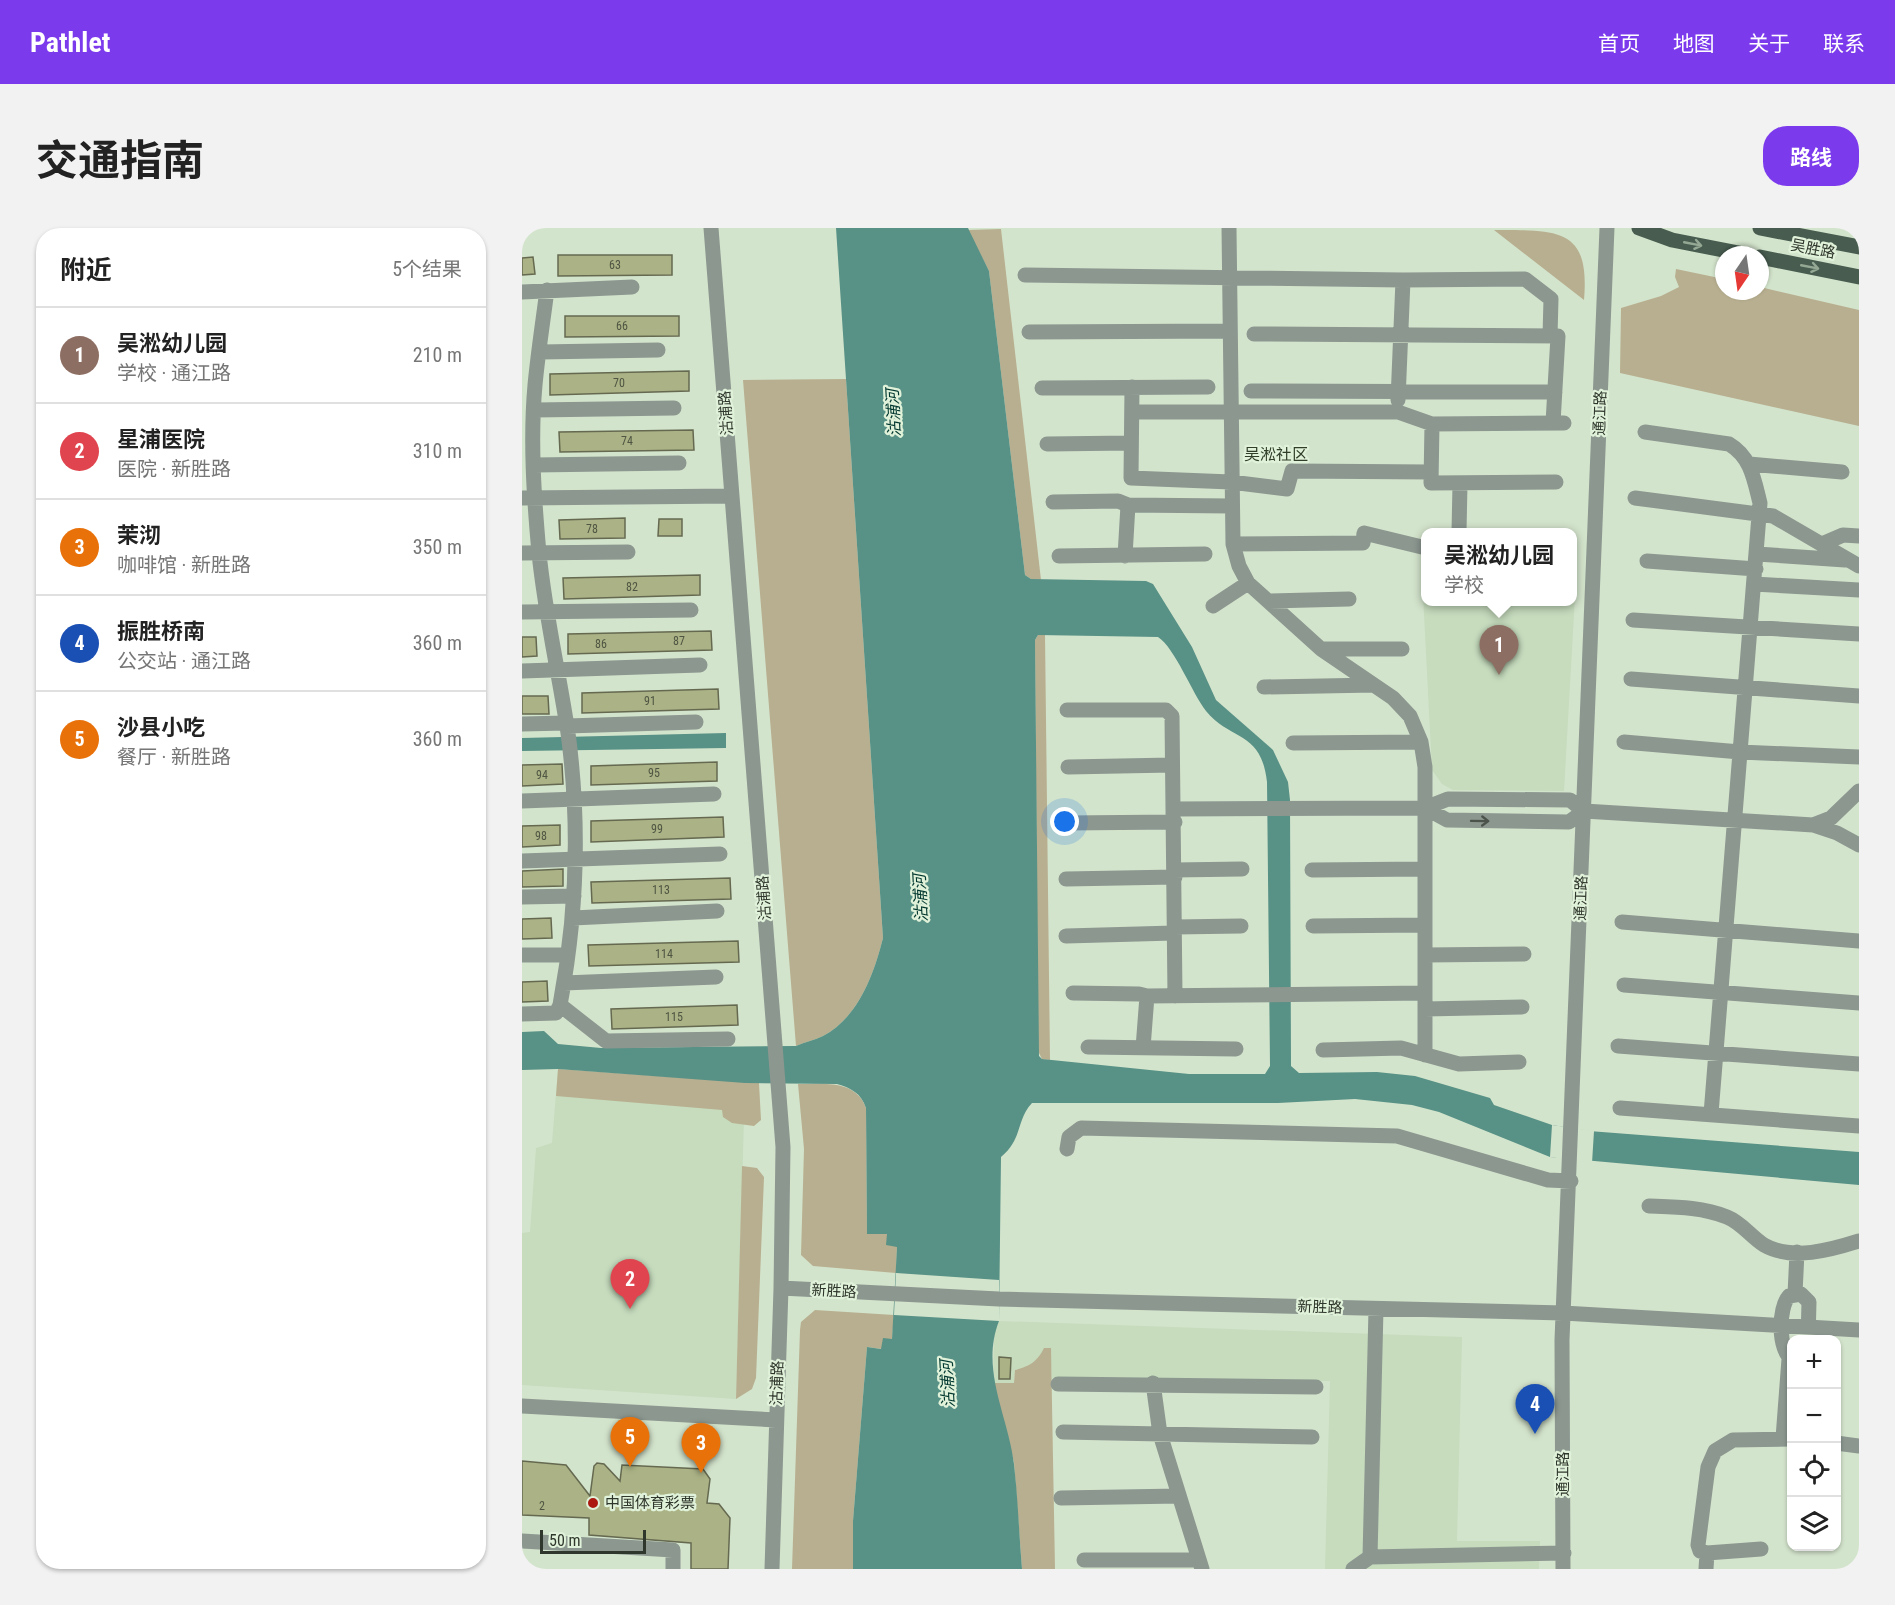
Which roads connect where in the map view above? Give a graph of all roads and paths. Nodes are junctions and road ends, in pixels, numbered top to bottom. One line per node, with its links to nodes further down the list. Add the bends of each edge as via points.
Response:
1 (711, 228): 47 (street, 沽浦路)
2 (1229, 228): 11 (street)
3 (1607, 228): 105 (street, 通江路)
4 (1639, 228): 7 (main road, one-way to 7, via 1672,240)
5 (1760, 228): 6 (main road, 吴胜路)
6 (1859, 247)
7 (1715, 248)
8 (1769, 259): 10 (main road, 吴胜路, one-way to 10)
9 (1025, 275): 11 (street)
10 (1859, 277)
11 (1230, 278): 12 (street); 16 (street)
12 (1403, 280): 19 (street); 20 (street, via 1525,279 1551,299)
13 (632, 287): 14 (street)
14 (547, 290): 15 (street); 22 (street)
15 (522, 292)
16 (1230, 331): 17 (street); 31 (street)
17 (1029, 332)
18 (1254, 334): 19 (street)
19 (1400, 335): 20 (street); 28 (street)
20 (1550, 336): 29 (street, via 1558,336)
21 (658, 350): 22 (street)
22 (539, 356): 23 (street); 34 (street)
23 (522, 360)
24 (1132, 387): 25 (street); 26 (street); 32 (street)
25 (1208, 387)
26 (1042, 388)
27 (1251, 391): 28 (street)
28 (1399, 392): 29 (street); 33 (street)
29 (1555, 392): 35 (street, via 1559,423)
30 (674, 408): 34 (street)
31 (1231, 411): 32 (street); 33 (street); 44 (street)
32 (1132, 412): 37 (street)
33 (1398, 412): 35 (street)
34 (530, 414): 41 (street)
35 (1432, 424): 42 (street)
36 (1645, 432): 40 (street, via 1729,444 1739,449)
37 (1131, 442): 38 (street); 44 (street, via 1131,478)
38 (1047, 444)
39 (679, 463): 41 (street)
40 (1749, 464): 43 (street); 53 (street)
41 (530, 469): 48 (street)
42 (1431, 472): 44 (street, via 1292,471 1287,489); 46 (street, via 1431,483)
43 (1842, 472)
44 (1231, 482): 52 (street)
45 (1556, 482): 46 (street)
46 (1460, 484): 54 (street)
47 (732, 496): 48 (street); 166 (street, 沽浦路, via 783,1147)
48 (529, 498): 61 (street)
49 (1635, 498): 53 (street)
50 (1053, 502): 51 (street, via 1118,501)
51 (1128, 505): 52 (street); 64 (street)
52 (1232, 506): 56 (street)
53 (1760, 514): 57 (street, via 1773,516); 67 (street)
54 (1459, 528)
55 (1859, 536): 57 (street, via 1843,535)
56 (1233, 544): 58 (street, via 1363,543 1364,533); 68 (street)
57 (1822, 544): 66 (street)
58 (1421, 547)
59 (628, 552): 61 (street)
60 (522, 553): 61 (street)
61 (539, 553): 75 (street)
62 (1205, 554): 64 (street)
63 (1059, 556): 64 (street)
64 (1125, 556)
65 (1647, 561): 67 (street)
66 (1855, 563): 67 (street)
67 (1756, 569): 69 (street); 77 (street)
68 (1248, 583): 71 (street); 72 (street)
69 (1859, 590)
70 (1348, 599): 71 (street)
71 (1268, 601): 79 (street)
72 (1213, 606)
73 (691, 610): 75 (street)
74 (522, 612): 75 (street)
75 (546, 612): 83 (street)
76 (1633, 620): 77 (street)
77 (1750, 628): 78 (street); 87 (street)
78 (1859, 634)
79 (1321, 649): 80 (street); 85 (street)
80 (1402, 649)
81 (700, 665): 83 (street)
82 (522, 670): 83 (street)
83 (556, 670): 92 (street)
84 (1631, 679): 87 (street)
85 (1374, 685): 86 (street); 93 (street, via 1410,716)
86 (1264, 687)
87 (1746, 688): 88 (street); 96 (street)
88 (1859, 696)
89 (1067, 710): 98 (street, via 1166,710 1172,716)
90 (696, 722): 92 (street)
91 (522, 724): 92 (street)
92 (567, 727): 102 (street)
93 (1421, 742): 95 (street); 104 (street)
94 (1624, 742): 96 (street)
95 (1293, 743)
96 (1740, 752): 97 (street); 107 (street)
97 (1859, 757)
98 (1172, 765): 99 (street); 106 (street)
99 (1068, 767)
100 (1859, 790): 109 (street, via 1831,818)
101 (714, 794): 102 (street)
102 (574, 800): 103 (street); 112 (street)
103 (522, 801)
104 (1425, 808): 105 (street, one-way to 105, via 1447,820 1569,822); 105 (street, via 1448,799 1570,800); 106 (street, via 1294,808); 115 (street)
105 (1584, 812): 107 (street); 162 (street, 通江路)
106 (1175, 815): 108 (street); 117 (street)
107 (1734, 821): 109 (street); 128 (street)
108 (1067, 823)
109 (1813, 825): 110 (street)
110 (1859, 845)
111 (720, 854): 112 (street)
112 (575, 859): 113 (street); 119 (street)
113 (522, 861)
114 (1242, 869): 117 (street)
115 (1425, 869): 116 (street); 124 (street)
116 (1312, 870)
117 (1174, 873): 118 (street); 127 (street)
118 (1066, 879)
119 (574, 896): 120 (street); 122 (street)
120 (522, 897)
121 (717, 911): 122 (street)
122 (573, 918): 131 (street)
123 (1622, 922): 128 (street)
124 (1425, 925): 126 (street); 134 (street)
125 (1241, 926): 127 (street)
126 (1313, 926)
127 (1174, 930): 129 (street); 142 (street)
128 (1726, 931): 130 (street); 138 (street)
129 (1066, 936)
130 (1859, 941)
131 (568, 954): 133 (street); 136 (street)
132 (1524, 954): 134 (street)
133 (522, 955)
134 (1425, 955): 140 (street)
135 (716, 977): 136 (street)
136 (564, 983): 144 (street)
137 (1624, 985): 138 (street)
138 (1722, 992): 143 (street); 154 (street)
139 (1073, 993): 141 (street)
140 (1425, 993): 142 (street); 146 (street)
141 (1147, 996): 142 (street); 151 (street)
142 (1175, 996)
143 (1859, 1003)
144 (560, 1005): 147 (street, via 555,1013); 148 (street, via 606,1041)
145 (1522, 1007): 146 (street)
146 (1425, 1009): 155 (street)
147 (522, 1014)
148 (728, 1039)
149 (1618, 1046): 154 (street)
150 (1088, 1047): 151 (street)
151 (1143, 1048): 152 (street)
152 (1236, 1049)
153 (1323, 1050): 155 (street, via 1401,1048)
154 (1718, 1053): 157 (street); 159 (street)
155 (1425, 1055): 156 (street, via 1460,1064)
156 (1519, 1062)
157 (1859, 1064)
158 (1620, 1108): 159 (street)
159 (1711, 1114): 160 (street)
160 (1859, 1126)
161 (1067, 1149): 162 (street, via 1069,1137 1081,1128 1397,1136 1548,1180)
162 (1571, 1181): 169 (street, 通江路)
163 (1649, 1206): 165 (street, via 1710,1212 1740,1224 1763,1244)
164 (1859, 1241): 165 (street, via 1834,1249)
165 (1800, 1252): 167 (street)
166 (781, 1288): 168 (street, 新胜路, via 999,1299); 178 (street, 沽浦路)
167 (1798, 1294): 170 (street, via 1785,1300); 172 (street, via 1809,1302)
168 (1376, 1308): 169 (street, 新胜路); 190 (street)
169 (1563, 1313): 170 (street, 新胜路); 192 (street, 通江路)
170 (1783, 1326): 172 (street, 新胜路); 173 (street)
171 (1859, 1330): 172 (street, 新胜路)
172 (1808, 1333)
173 (1787, 1356)
174 (1153, 1383): 175 (street); 176 (street); 180 (street)
175 (1058, 1384)
176 (1317, 1387)
177 (522, 1406): 178 (street)
178 (776, 1420): 195 (street, 沽浦路)
179 (1063, 1432): 180 (street)
180 (1160, 1434): 181 (street); 185 (street)
181 (1312, 1437)
182 (1787, 1439): 189 (street, via 1733,1440 1715,1451 1708,1467 1698,1545 1700,1551)
183 (1841, 1444): 184 (street)
184 (1859, 1446)
185 (1179, 1496): 186 (street); 193 (street)
186 (1061, 1498)
187 (522, 1541): 194 (street, via 673,1550)
188 (1761, 1549): 189 (street)
189 (1707, 1553): 197 (street)
190 (1370, 1557): 192 (street); 196 (street)
191 (1084, 1560): 193 (street)
192 (1564, 1561)
193 (1201, 1564)
194 (673, 1569)
195 (772, 1569)
196 (1353, 1569)
197 (1706, 1569)

